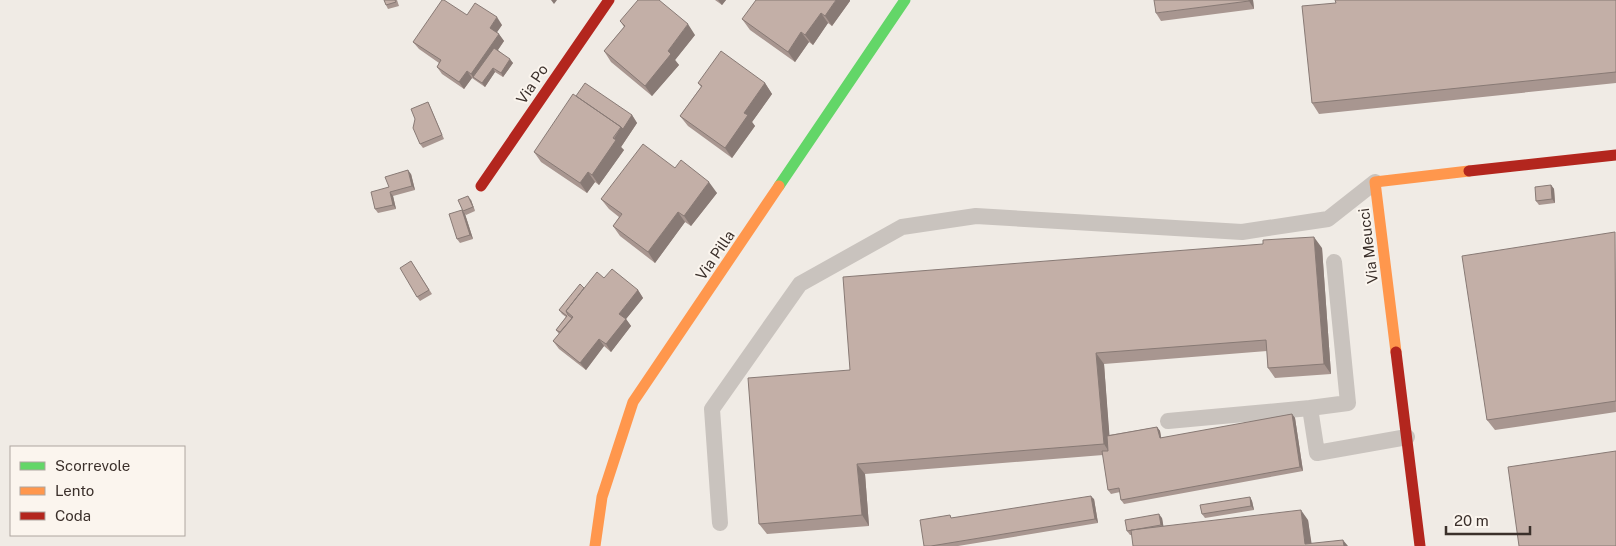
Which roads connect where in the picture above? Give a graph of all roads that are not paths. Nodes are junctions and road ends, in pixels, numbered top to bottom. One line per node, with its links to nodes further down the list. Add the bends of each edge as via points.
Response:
1 (609, 0): 5 (street, Via Po)
2 (905, 0): 11 (street, Via Pilla, via 633,402 602,497)
3 (1616, 155): 4 (street)
4 (1375, 182): 9 (street, Via Meucci); 10 (lane, via 1328,219 1242,232 976,216 902,227 800,284 712,409)
5 (481, 186)
6 (1334, 262): 7 (lane, via 1348,403)
7 (1310, 408): 8 (lane); 9 (lane, via 1317,453)
8 (1168, 421)
9 (1406, 437): 12 (street, Via Meucci)
10 (720, 523)
11 (595, 546)
12 (1420, 546)

